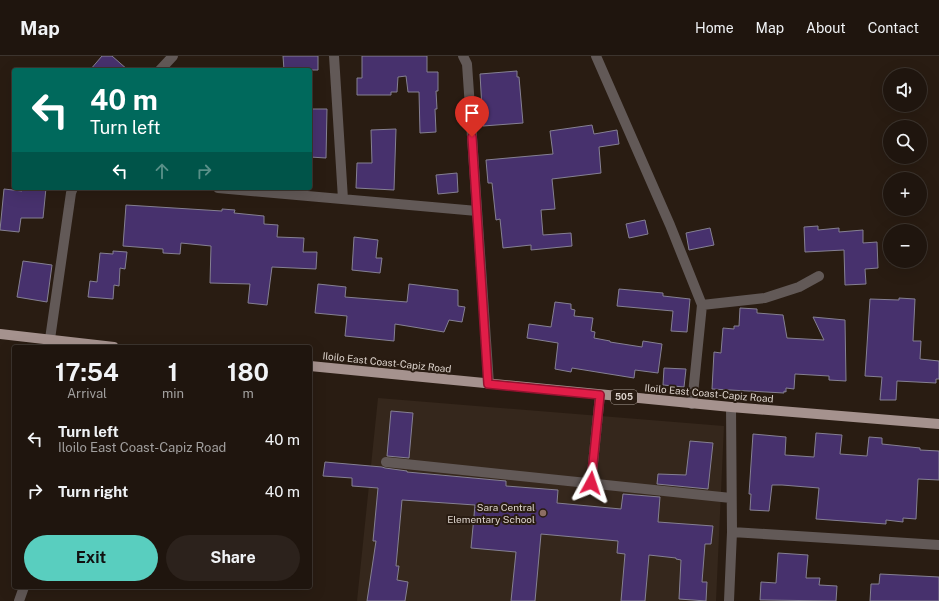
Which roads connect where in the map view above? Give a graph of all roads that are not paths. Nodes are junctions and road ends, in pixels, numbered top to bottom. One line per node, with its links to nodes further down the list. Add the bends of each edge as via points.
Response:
1 (173, 56): 5 (street)
2 (334, 56): 8 (street)
3 (463, 56): 9 (street, via 467,64)
4 (596, 56): 11 (street)
5 (162, 68)
6 (72, 190): 13 (street)
7 (241, 190): 8 (street)
8 (343, 199): 9 (street)
9 (477, 211): 16 (street)
10 (819, 276): 11 (street, via 799,287 765,298)
11 (702, 305): 18 (street)
12 (0, 334): 13 (main road)
13 (50, 339): 14 (main road)
14 (94, 345)
15 (312, 366): 16 (main road, Iloilo East Coast-Capiz Road / 505)
16 (488, 384): 17 (main road, Iloilo East Coast-Capiz Road / 505)
17 (600, 395): 18 (main road, Iloilo East Coast-Capiz Road / 505); 22 (street)
18 (692, 404): 19 (main road, Iloilo East Coast-Capiz Road / 505)
19 (731, 407): 20 (main road, Iloilo East Coast-Capiz Road / 505); 23 (street)
20 (939, 424)
21 (386, 462): 22 (street)
22 (591, 483): 23 (street)
23 (731, 498): 24 (street)
24 (732, 532): 25 (street); 28 (street)
25 (939, 545)
26 (23, 589): 27 (street)
27 (19, 601)
28 (729, 601)

